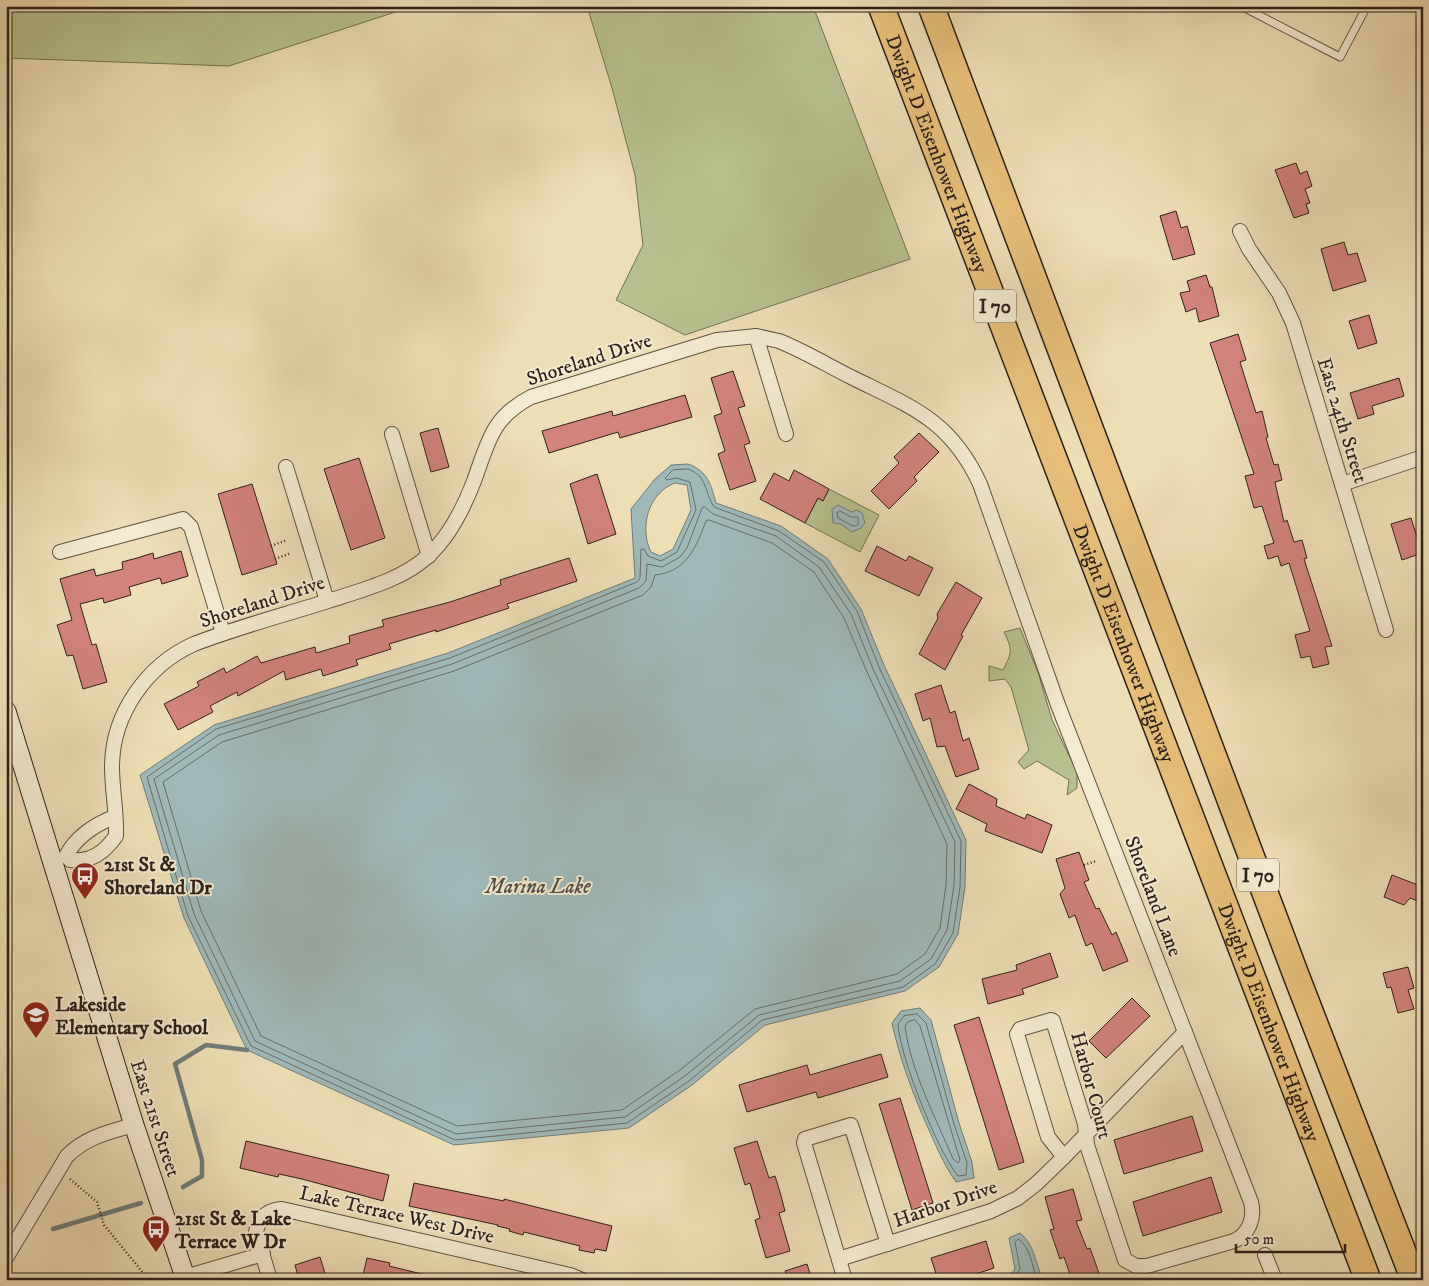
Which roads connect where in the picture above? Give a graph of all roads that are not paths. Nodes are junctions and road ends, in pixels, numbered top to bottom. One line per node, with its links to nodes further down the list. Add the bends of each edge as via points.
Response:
1 (881, 6): 36 (highway, Dwight D Eisenhower Highway / I 70)
2 (932, 6): 37 (highway, Dwight D Eisenhower Highway / I 70, via 1127,532)
3 (1241, 6): 4 (lane, via 1340,57)
4 (1367, 6)
5 (1240, 231): 12 (street, East 24th Street, via 1279,293 1293,323)
6 (756, 336): 8 (street); 10 (street, Shoreland Drive, via 786,344 917,410 943,429); 14 (street, Shoreland Drive, via 717,340 531,397 512,408 489,435 460,511)
7 (392, 434): 14 (street)
8 (786, 434)
9 (1423, 457): 12 (street)
10 (969, 461): 21 (street, Shoreland Lane, via 1058,705)
11 (286, 467): 15 (street)
12 (1342, 484): 16 (street, East 24th Street)
13 (60, 552): 17 (street, via 186,520)
14 (428, 556): 15 (street, Shoreland Drive, via 377,584)
15 (327, 601): 17 (street, Shoreland Drive)
16 (1386, 630)
17 (223, 633): 19 (street, Shoreland Drive, via 170,657 133,696 120,723 112,753)
18 (6, 711): 20 (main road, East 21st Street)
19 (114, 817): 20 (street, via 87,832); 20 (street, Shoreland Drive, via 116,836 99,855 80,861)
20 (59, 858): 22 (main road, East 21st Street)
21 (1185, 1032): 23 (street, Harbor Drive); 30 (street, Shoreland Lane, via 1251,1202 1250,1225 1234,1241 1147,1266)
22 (134, 1125): 28 (street, via 83,1142 67,1156); 31 (main road, East 21st Street)
23 (1086, 1135): 24 (street, Harbor Drive); 24 (street, Harbor Court, via 1053,1021 1020,1029 1017,1034 1048,1138); 30 (street, Harbor Court, via 1122,1253)
24 (1064, 1157): 25 (street, Harbor Drive, via 1036,1184 1007,1204)
25 (888, 1244): 29 (street, Harbor Drive); 29 (street, Harbor Drive, via 851,1125 847,1124 807,1137 804,1143)
26 (262, 1254): 31 (street); 32 (street); 33 (street, Lake Terrace West Drive, via 256,1232 258,1224 265,1215 282,1209)
27 (1265, 1255): 35 (street)
28 (6, 1258)
29 (839, 1259): 34 (street, Harbor Drive)
30 (1132, 1264)
31 (185, 1278)
32 (270, 1280)
33 (582, 1280)
34 (845, 1280)
35 (1275, 1280)
36 (1368, 1280)
37 (1414, 1280)

